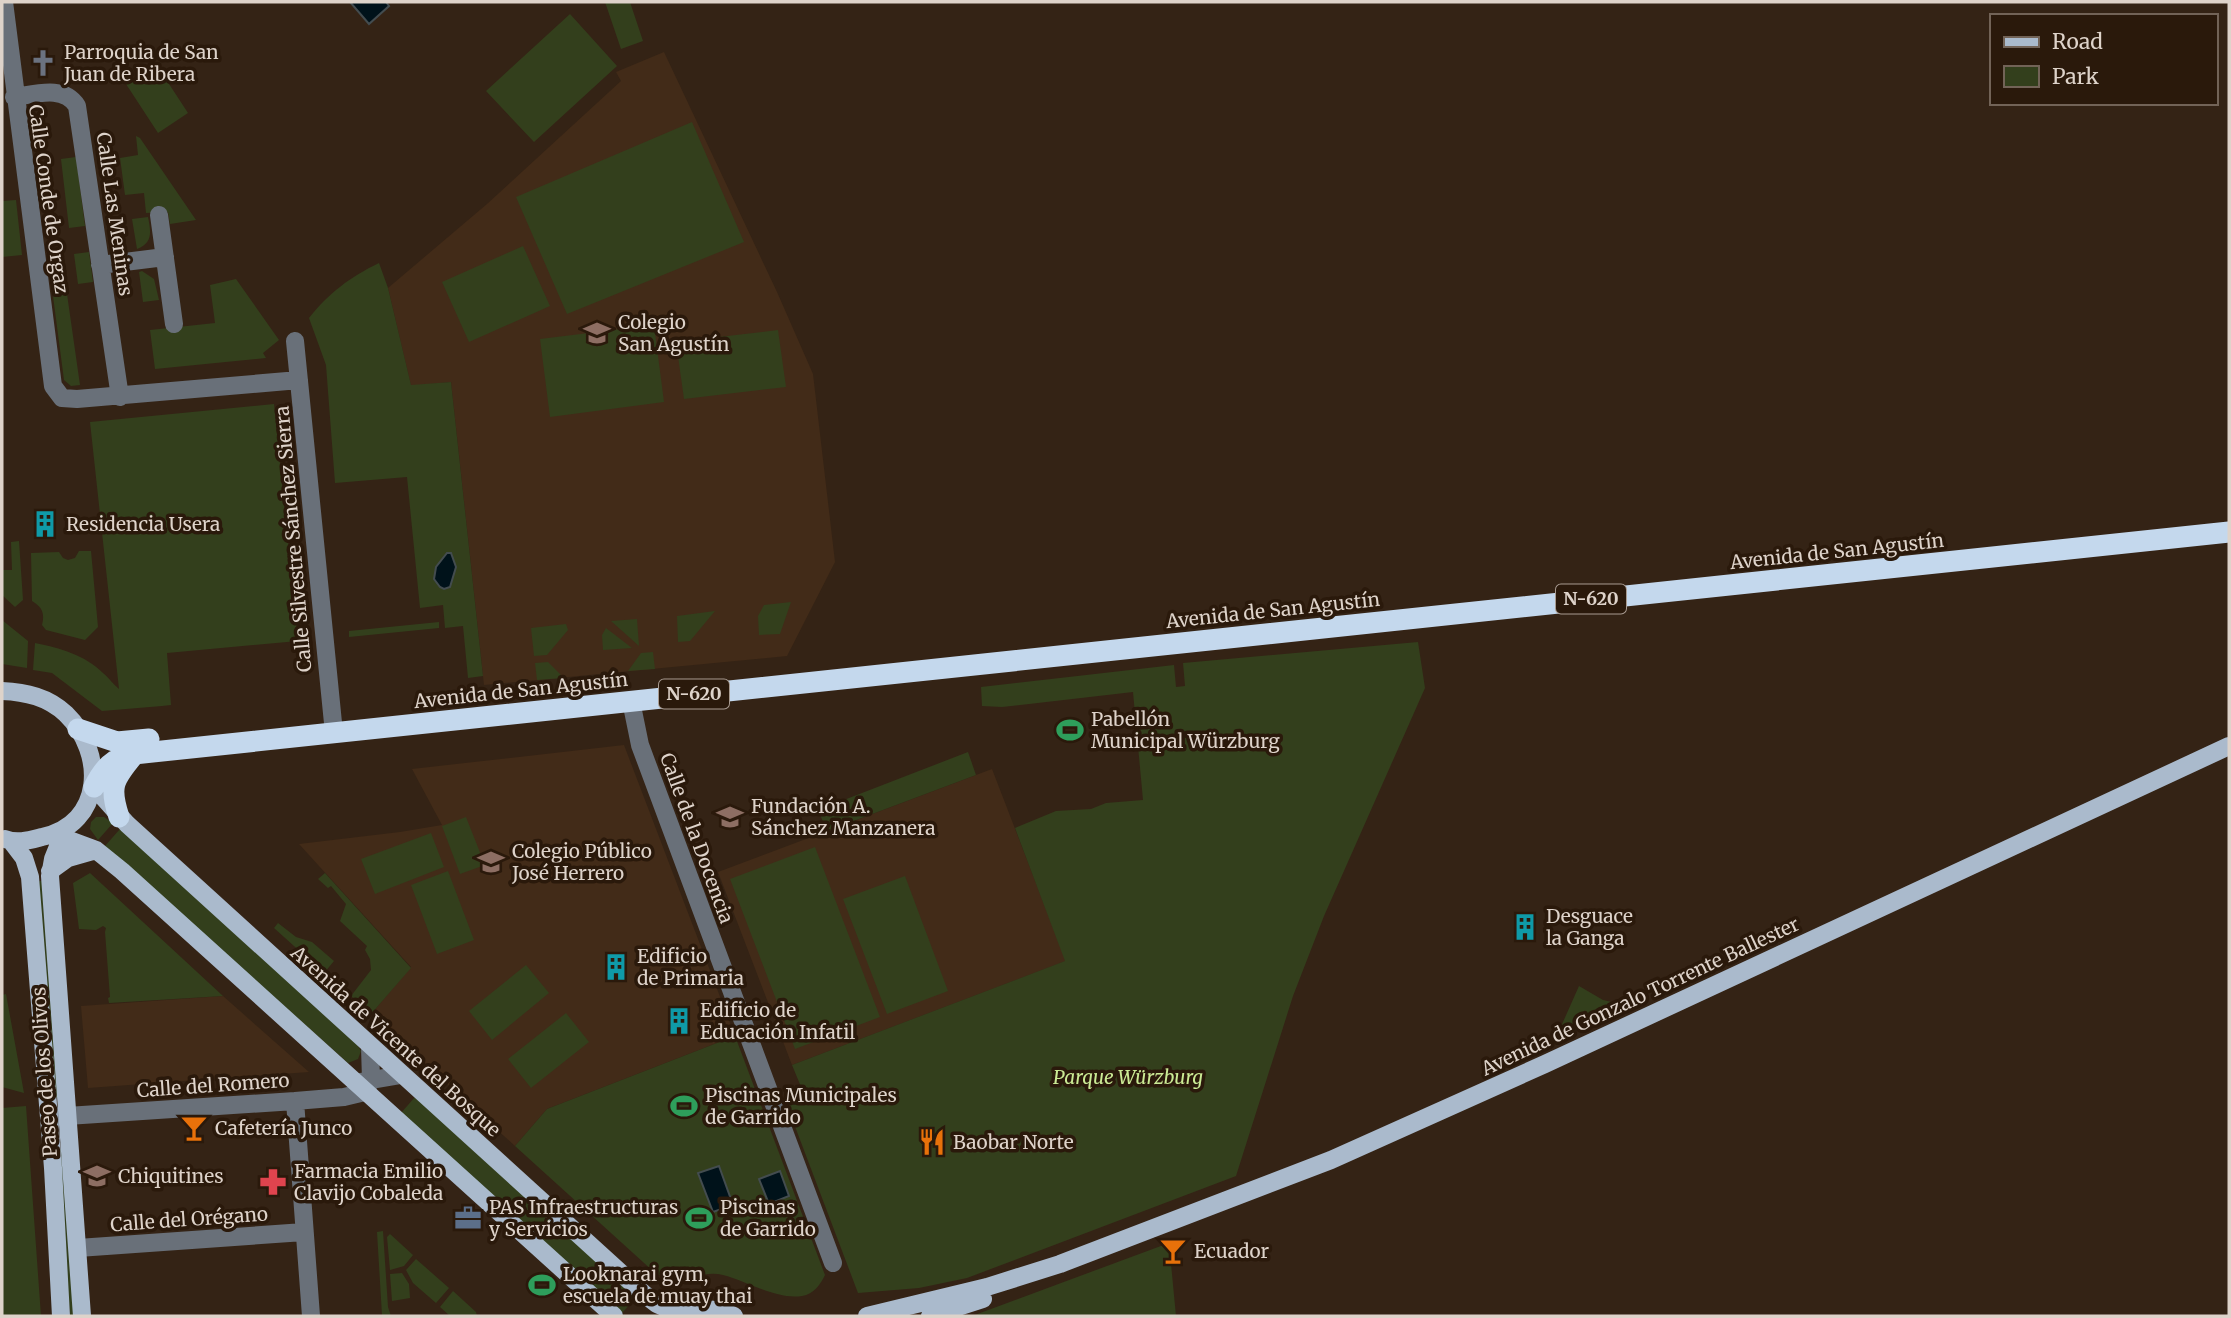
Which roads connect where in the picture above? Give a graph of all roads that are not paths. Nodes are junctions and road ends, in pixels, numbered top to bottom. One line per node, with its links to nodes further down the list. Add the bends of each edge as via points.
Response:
1 (4, 2): 2 (street, Calle Conde de Orgaz)
2 (15, 97): 5 (street, Calle Las Meninas, via 58,92 67,94 77,106); 9 (street, Calle Conde de Orgaz, via 53,386 62,398)
3 (159, 215): 4 (street)
4 (165, 257): 5 (street); 6 (street)
5 (100, 265): 9 (street, Calle Las Meninas)
6 (174, 324)
7 (295, 341): 8 (street, Calle Silvestre Sánchez Sierra)
8 (299, 380): 9 (street); 14 (street, Calle Silvestre Sánchez Sierra)
9 (120, 397)
10 (2229, 532): 12 (highway, Avenida de San Agustín / N-620)
11 (2, 691): 13 (main road, via 31,693 43,699)
12 (631, 701): 14 (highway, Avenida de San Agustín / N-620); 31 (street, Calle de la Docencia, via 639,740)
13 (78, 729): 14 (highway, Avenida de San Agustín / N-620, via 117,742 269,728); 17 (main road, via 90,758)
14 (328, 734): 16 (highway, Avenida de San Agustín / N-620)
15 (2229, 746): 32 (main road, Avenida de Gonzalo Torrente Ballester, via 1331,1160)
16 (134, 754): 17 (highway, Avenida de San Agustín / N-620, via 113,761); 18 (highway, via 113,786)
17 (94, 787): 18 (main road, Avenida de Vicente del Bosque); 19 (main road, via 85,809)
18 (119, 817): 23 (main road, Avenida de Vicente del Bosque)
19 (60, 833): 20 (main road, via 27,841); 21 (main road); 22 (main road, Paseo de los Olivos)
20 (6, 840): 28 (main road, Paseo de los Olivos, via 24,858 30,877)
21 (96, 850): 22 (main road, via 68,858); 25 (main road)
22 (50, 871): 27 (main road, Paseo de los Olivos)
23 (370, 1047): 24 (main road, Avenida de Vicente del Bosque); 25 (street)
24 (401, 1074): 25 (street, Calle del Romero); 34 (main road, Avenida de Vicente del Bosque, via 644,1294)
25 (364, 1085): 26 (street, Calle del Romero, via 345,1097); 27 (street, Calle del Romero); 38 (main road)
26 (295, 1101): 27 (street, Calle del Romero); 29 (street)
27 (69, 1111): 28 (street, Calle del Romero); 30 (main road, Paseo de los Olivos)
28 (48, 1112): 35 (main road, Paseo de los Olivos)
29 (304, 1233): 30 (street, Calle del Orégano); 37 (street)
30 (78, 1248): 36 (main road, Paseo de los Olivos)
31 (833, 1263)
32 (1060, 1265): 33 (main road, Avenida de Gonzalo Torrente Ballester); 40 (main road, Avenida de Gonzalo Torrente Ballester)
33 (1019, 1287): 41 (main road, Avenida de Gonzalo Torrente Ballester); 42 (main road)
34 (677, 1315): 39 (main road, via 713,1309)
35 (61, 1316)
36 (82, 1316)
37 (311, 1316)
38 (614, 1316)
39 (734, 1316)
40 (867, 1316)
41 (930, 1316)
42 (946, 1316)

